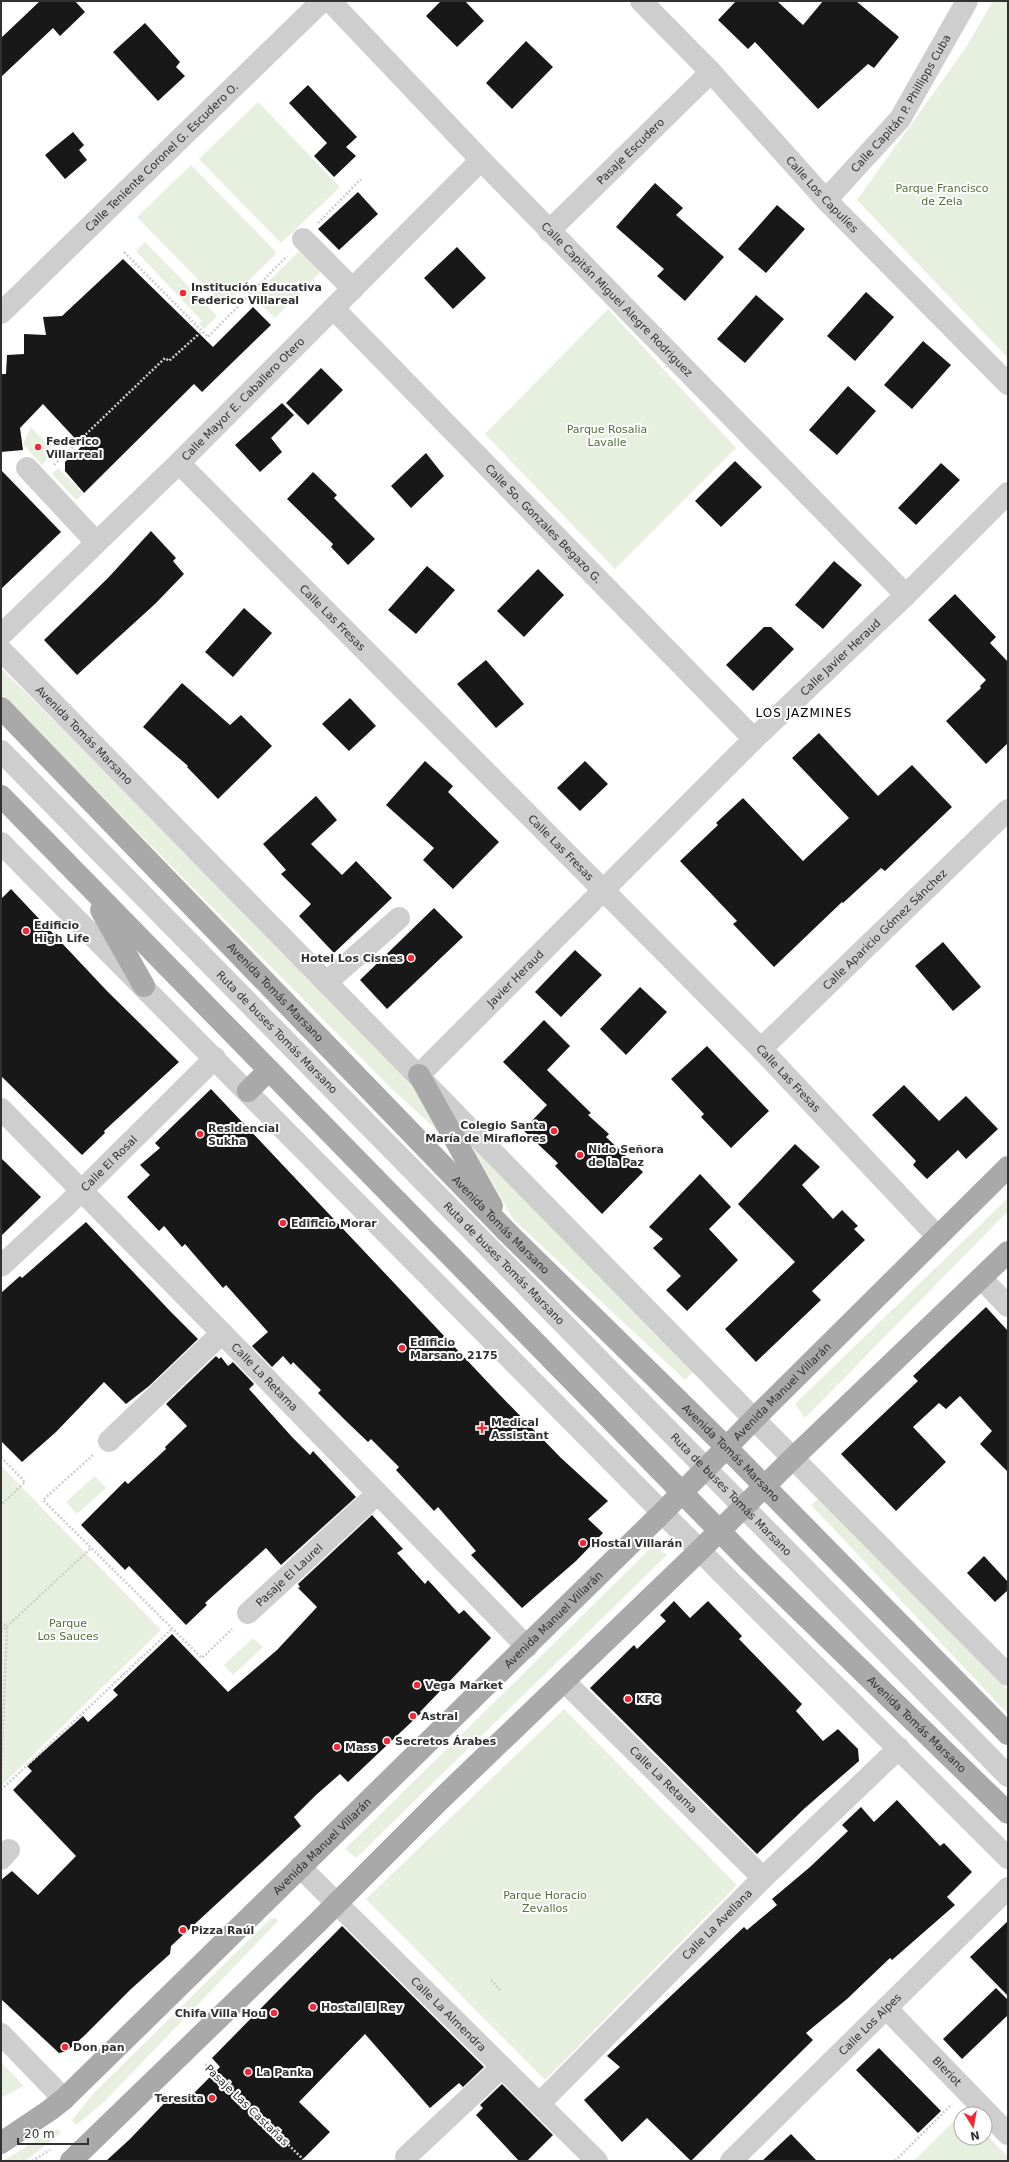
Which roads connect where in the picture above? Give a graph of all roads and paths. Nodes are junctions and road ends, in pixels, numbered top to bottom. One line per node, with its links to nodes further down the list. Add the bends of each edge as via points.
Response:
1 (322, 1): 13 (street, Calle Teniente Coronel G. Escudero O.)
2 (330, 1): 6 (street, Calle Capitán Miguel Alegre Rodriguez)
3 (967, 1): 7 (street, Calle Capitán P. Phillipps Cuba, via 900,119)
4 (643, 2): 5 (street, Calle Los Capulíes)
5 (710, 72): 7 (street, Calle Los Capulíes); 8 (street, Pasaje Escudero)
6 (481, 160): 8 (street, Calle Capitán Miguel Alegre Rodriguez); 11 (street, Calle Mayor E. Caballero Otero)
7 (826, 200): 16 (street, Calle Los Capulíes)
8 (549, 231): 21 (street, Calle Capitán Miguel Alegre Rodriguez)
9 (303, 239): 11 (street)
10 (124, 252): 15 (path)
11 (353, 289): 12 (street, Calle Mayor E. Caballero Otero)
12 (334, 309): 17 (street, Calle Mayor E. Caballero Otero); 25 (street, Calle So. Gonzales Begazo G.)
13 (1, 313)
14 (218, 328): 15 (path, via 208,337)
15 (201, 332): 18 (path, via 169,361 165,358)
16 (1008, 384)
17 (179, 463): 20 (street, Calle Mayor E. Caballero Otero); 31 (street, Calle Las Fresas)
18 (32, 474): 20 (street)
19 (1008, 493): 21 (street, Calle Javier Heraud)
20 (96, 542): 22 (street, Calle Mayor E. Caballero Otero)
21 (906, 595): 25 (street, Calle Javier Heraud)
22 (1, 635)
23 (1, 650): 33 (street, Avenida Tomás Marsano)
24 (1, 708): 43 (main road, Avenida Tomás Marsano)
25 (754, 739): 31 (street, Calle Javier Heraud)
26 (1, 751): 55 (street, Ruta de buses Tomás Marsano, via 665,1429)
27 (1, 796): 30 (main road, Avenida Tomás Marsano)
28 (1008, 810): 35 (street, Calle Aparicio Gómez Sánchez)
29 (1, 843): 34 (street)
30 (87, 885): 34 (main road); 37 (main road, Avenida Tomás Marsano)
31 (603, 889): 35 (street, Calle Las Fresas); 38 (street, Javier Heraud)
32 (398, 918): 33 (street)
33 (327, 982): 38 (street, Avenida Tomás Marsano)
34 (144, 986): 36 (street)
35 (761, 1049): 44 (street, Calle Las Fresas)
36 (215, 1058): 39 (street); 42 (street, Calle El Rosal)
37 (269, 1070): 39 (main road); 57 (main road, Avenida Tomás Marsano)
38 (423, 1071): 43 (main road); 50 (street, Avenida Tomás Marsano)
39 (248, 1091): 61 (street)
40 (1, 1109): 42 (street, Calle La Retama)
41 (1008, 1168): 44 (main road, Avenida Manuel Villarán)
42 (80, 1191): 46 (street, Calle El Rosal); 49 (street, Calle La Retama)
43 (508, 1233): 52 (main road, Avenida Tomás Marsano)
44 (938, 1237): 50 (main road, Avenida Manuel Villarán)
45 (1008, 1252): 47 (main road)
46 (1, 1266)
47 (981, 1278): 48 (street); 54 (main road)
48 (1008, 1306)
49 (222, 1333): 51 (street); 58 (street, Calle La Retama)
50 (754, 1419): 52 (main road, Avenida Manuel Villarán); 54 (street, Avenida Tomás Marsano)
51 (108, 1441): 63 (path, via 43,1500)
52 (727, 1448): 55 (main road, Avenida Manuel Villarán); 56 (main road, Avenida Tomás Marsano)
53 (1, 1457): 59 (path, via 25,1482)
54 (793, 1458): 56 (main road); 71 (street, Avenida Tomás Marsano)
55 (707, 1468): 57 (main road, Avenida Manuel Villarán); 60 (street, Ruta de buses Tomás Marsano)
56 (764, 1486): 60 (main road); 73 (main road, Avenida Tomás Marsano)
57 (683, 1492): 61 (main road, Avenida Manuel Villarán); 62 (main road, Avenida Tomás Marsano)
58 (377, 1494): 65 (street, Pasaje El Laurel); 70 (street, Calle La Retama)
59 (1, 1505)
60 (743, 1507): 62 (main road); 76 (street, Ruta de buses Tomás Marsano)
61 (664, 1512): 64 (street); 70 (main road, Avenida Manuel Villarán)
62 (720, 1530): 64 (main road); 78 (main road, Avenida Tomás Marsano)
63 (91, 1548): 67 (path); 68 (path)
64 (700, 1550): 72 (main road); 74 (street)
65 (248, 1613): 68 (path, Pasaje El Laurel, via 202,1658)
66 (1, 1622): 67 (path)
67 (7, 1627): 69 (path); 75 (path)
68 (172, 1629): 77 (path)
69 (1, 1632)
70 (527, 1647): 80 (main road, Avenida Manuel Villarán)
71 (1008, 1675)
72 (564, 1681): 81 (street, Calle La Retama); 83 (main road)
73 (1008, 1734)
74 (899, 1748): 79 (street); 81 (street, Calle La Avellana)
75 (1, 1773)
76 (1008, 1776)
77 (1, 1790)
78 (1008, 1813)
79 (1008, 1858)
80 (300, 1866): 83 (street, Calle La Almendra); 91 (main road, Avenida Manuel Villarán)
81 (763, 1878): 92 (street, Calle La Avellana)
82 (1008, 1888): 86 (street, Calle Los Alpes)
83 (337, 1903): 88 (main road); 89 (street, Calle La Almendra)
84 (491, 1980): 85 (path)
85 (501, 1991)
86 (886, 2008): 90 (street, Bleriot); 99 (street, Calle Los Alpes)
87 (1, 2034): 91 (street)
88 (188, 2048): 96 (main road); 97 (path, Pasaje Las Castañas)
89 (502, 2067): 92 (street, Calle La Almendra); 95 (street)
90 (966, 2090): 93 (street, Bleriot); 100 (path)
91 (64, 2099): 94 (main road, Avenida Manuel Villarán)
92 (539, 2104): 98 (street, Calle La Almendra)
93 (1008, 2134)
94 (1, 2143)
95 (406, 2157)
96 (71, 2161)
97 (305, 2161)
98 (596, 2161)
99 (731, 2161)
100 (895, 2161)

